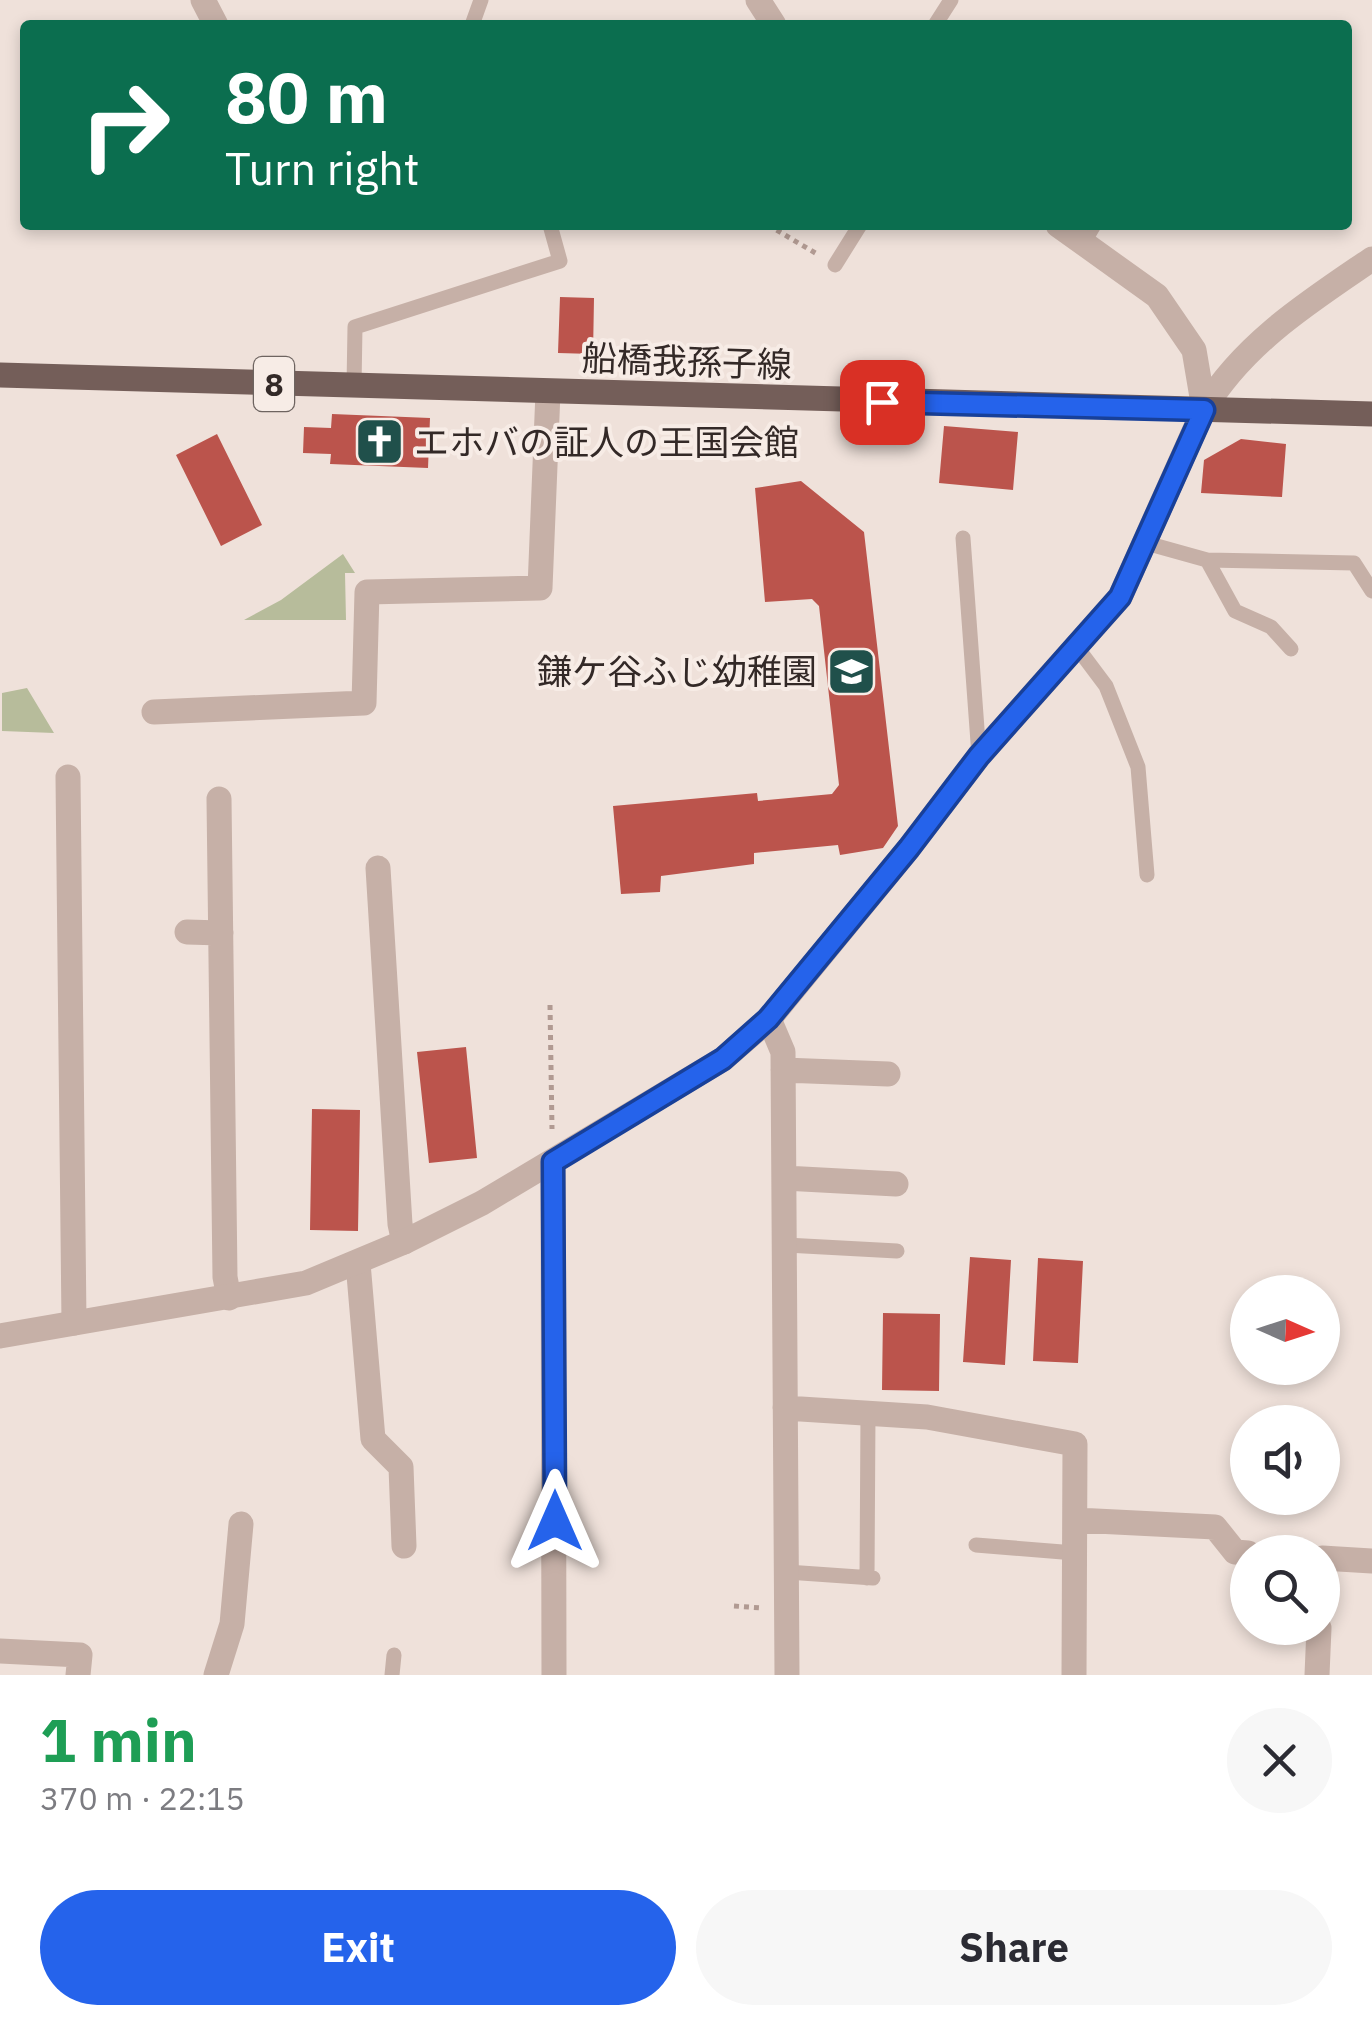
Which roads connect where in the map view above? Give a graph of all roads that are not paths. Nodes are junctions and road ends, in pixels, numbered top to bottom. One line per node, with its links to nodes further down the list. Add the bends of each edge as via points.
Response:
1 (551, 230): 7 (lane, via 560,261 356,326)
2 (857, 230): 5 (lane)
3 (1089, 234): 9 (street, via 1157,296 1194,350)
4 (1372, 259): 9 (street, via 1277,325)
5 (835, 265)
6 (0, 375): 7 (main road, 船橋我孫子線 / 8)
7 (354, 386): 8 (main road, 船橋我孫子線 / 8)
8 (548, 392): 9 (main road, 船橋我孫子線 / 8); 17 (street, via 540,588 367,592 364,703)
9 (1204, 410): 10 (main road, 船橋我孫子線 / 8); 12 (street)
10 (1372, 414)
11 (963, 538): 18 (lane)
12 (1146, 543): 13 (lane); 15 (street, via 1120,597)
13 (1206, 560): 14 (lane, via 1354,563); 16 (lane, via 1235,612 1271,627)
14 (1372, 591)
15 (1076, 646): 18 (street); 22 (lane, via 1106,686 1138,767)
16 (1291, 650)
17 (154, 712)
18 (979, 756): 25 (street)
19 (68, 777): 36 (street)
20 (219, 798): 24 (street)
21 (378, 868): 31 (street)
22 (1147, 875)
23 (187, 932): 24 (street)
24 (221, 934): 35 (street)
25 (768, 1019): 26 (street, via 783,1052); 28 (street, via 723,1059)
26 (783, 1070): 27 (street); 29 (street)
27 (888, 1074)
28 (553, 1162): 31 (street); 55 (street)
29 (784, 1178): 30 (street); 32 (street)
30 (896, 1184)
31 (404, 1242): 34 (street)
32 (786, 1245): 33 (lane); 38 (street)
33 (897, 1251)
34 (358, 1262): 35 (street, via 306,1283); 42 (street, via 373,1440 401,1467)
35 (228, 1298): 36 (street)
36 (74, 1323): 37 (street)
37 (0, 1336)
38 (784, 1408): 39 (street); 48 (street)
39 (868, 1413): 40 (street, via 927,1416 1075,1444); 48 (lane, via 872,1578)
40 (1076, 1520): 44 (street, via 1215,1528); 45 (street)
41 (241, 1524): 53 (street, via 232,1624)
42 (404, 1546)
43 (976, 1546): 45 (lane)
44 (1230, 1546)
45 (1074, 1553): 57 (street)
46 (1340, 1559): 47 (street)
47 (1372, 1561)
48 (787, 1572): 56 (street)
49 (1319, 1645): 58 (street)
50 (0, 1650): 52 (street, via 80,1655)
51 (394, 1654): 54 (lane)
52 (78, 1675)
53 (216, 1675)
54 (392, 1675)
55 (554, 1675)
56 (788, 1675)
57 (1074, 1675)
58 (1318, 1675)

